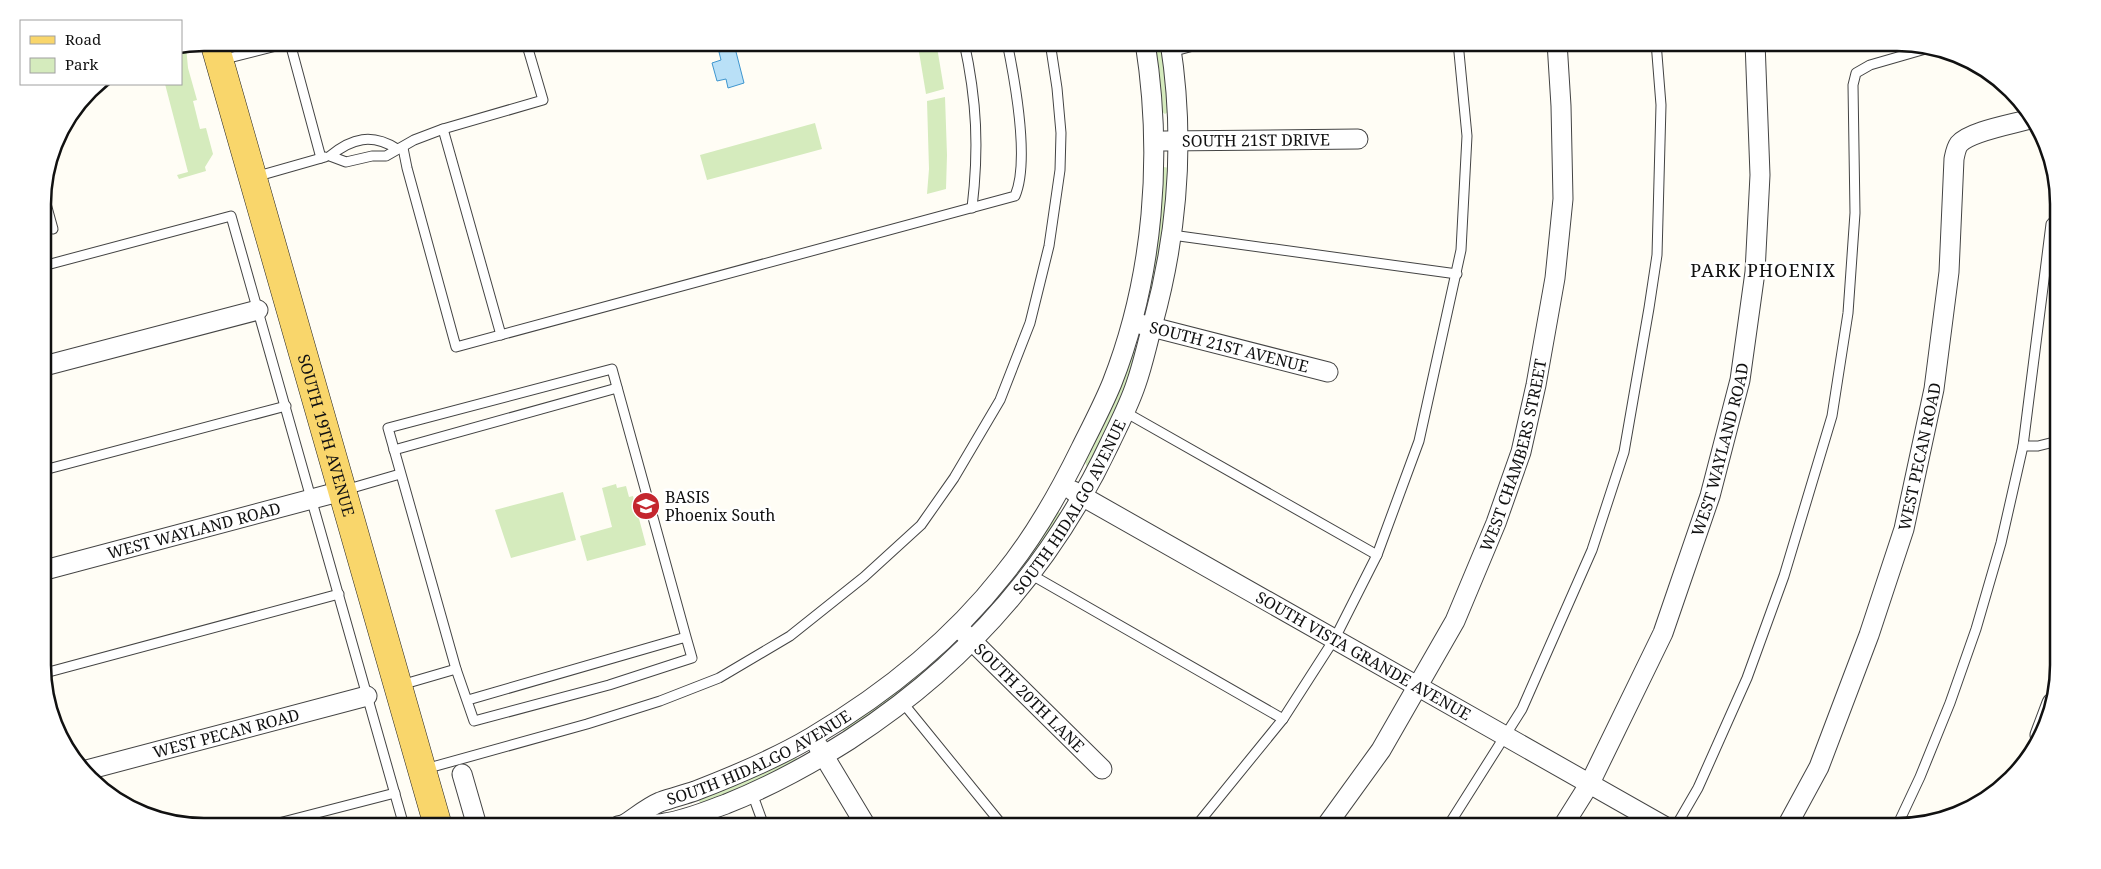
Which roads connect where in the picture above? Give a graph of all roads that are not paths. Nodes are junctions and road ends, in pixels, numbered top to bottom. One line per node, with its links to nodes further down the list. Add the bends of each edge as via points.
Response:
1 (293, 51): 22 (lane)
2 (529, 51): 15 (lane, via 543,100)
3 (966, 51): 24 (lane, via 976,108 977,169)
4 (1009, 51): 24 (lane, via 1020,123 1022,176 1015,196)
5 (1051, 51): 70 (lane, via 1060,124 1060,170 1049,246 1030,323 1000,400 954,478 921,524 864,577 790,636 719,678 587,724)
6 (1146, 51): 18 (street, SOUTH HIDALGO AVENUE)
7 (1170, 51): 19 (street, SOUTH HIDALGO AVENUE)
8 (1459, 51): 30 (lane, via 1467,136)
9 (1557, 51): 60 (street, WEST CHAMBERS STREET, via 1563,199 1536,386 1521,452 1496,523 1455,621)
10 (1657, 51): 65 (lane, via 1661,105 1657,255 1624,452 1592,550 1522,708)
11 (1755, 51): 72 (street, WEST WAYLAND ROAD, via 1760,175 1756,272 1740,380 1710,496 1663,633)
12 (216, 52): 23 (main road, SOUTH 19TH AVENUE)
13 (1913, 53): 81 (lane, via 1870,65 1856,73 1856,213 1848,313 1832,416 1784,576 1747,678 1698,788)
14 (2024, 121): 82 (street, WEST PECAN ROAD, via 1966,138 1956,150 1949,272 1934,389 1904,529 1819,767)
15 (443, 129): 20 (lane); 34 (lane)
16 (1358, 138): 19 (street, SOUTH 21ST DRIVE)
17 (372, 140): 20 (lane); 21 (lane); 22 (lane, via 344,144)
18 (1154, 141): 19 (street, SOUTH 21ST DRIVE); 32 (street, SOUTH HIDALGO AVENUE, via 1147,246)
19 (1177, 141): 28 (street, SOUTH HIDALGO AVENUE)
20 (400, 148): 21 (lane, via 386,156); 34 (lane, via 456,348)
21 (372, 156): 22 (lane, via 346,162)
22 (325, 157): 23 (lane)
23 (252, 178): 46 (main road, SOUTH 19TH AVENUE)
24 (972, 208): 34 (lane)
25 (52, 225): 26 (lane)
26 (53, 229)
27 (2050, 232): 41 (lane)
28 (1172, 235): 30 (lane); 33 (street, SOUTH HIDALGO AVENUE)
29 (52, 264): 31 (lane, via 231,216)
30 (1457, 274): 49 (lane, via 1419,441)
31 (258, 310): 35 (street); 38 (lane)
32 (1131, 322): 33 (street, SOUTH 21ST AVENUE); 45 (street, SOUTH HIDALGO AVENUE, via 1112,383)
33 (1152, 327): 36 (street, SOUTH 21ST AVENUE); 39 (street, SOUTH HIDALGO AVENUE)
34 (501, 336)
35 (52, 364)
36 (1328, 372)
37 (617, 388): 42 (lane); 42 (lane, via 612,369 388,428); 54 (lane)
38 (286, 406): 43 (lane); 48 (lane)
39 (1125, 412): 47 (street, SOUTH HIDALGO AVENUE); 49 (lane)
40 (2050, 443): 41 (lane)
41 (2023, 446): 83 (lane, via 1976,629 1935,740)
42 (394, 450): 44 (lane)
43 (51, 468)
44 (400, 474): 46 (lane); 57 (lane)
45 (1063, 485): 47 (street, SOUTH VISTA GRANDE AVENUE); 53 (street, SOUTH HIDALGO AVENUE, via 1003,576)
46 (342, 491): 48 (street, WEST WAYLAND ROAD); 59 (main road, SOUTH 19TH AVENUE)
47 (1083, 497): 51 (street, SOUTH HIDALGO AVENUE); 55 (street, SOUTH VISTA GRANDE AVENUE)
48 (312, 499): 50 (street, WEST WAYLAND ROAD); 52 (lane)
49 (1377, 555): 55 (lane)
50 (51, 568)
51 (1030, 574): 56 (street, SOUTH HIDALGO AVENUE); 64 (lane)
52 (339, 594): 58 (lane); 61 (lane)
53 (957, 626): 56 (street, SOUTH 20TH LANE); 66 (street, SOUTH HIDALGO AVENUE, via 888,686)
54 (686, 637): 62 (lane); 62 (lane, via 692,658 609,686 474,722)
55 (1335, 638): 60 (street, SOUTH VISTA GRANDE AVENUE); 64 (lane)
56 (972, 641): 63 (street, SOUTH HIDALGO AVENUE); 69 (street, SOUTH 20TH LANE)
57 (456, 670): 59 (lane); 62 (lane)
58 (52, 671)
59 (398, 686): 70 (main road, SOUTH 19TH AVENUE)
60 (1419, 687): 65 (street, SOUTH VISTA GRANDE AVENUE); 77 (street, WEST CHAMBERS STREET, via 1382,750)
61 (367, 696): 68 (street, WEST PECAN ROAD); 73 (lane)
62 (468, 700)
63 (903, 703): 67 (street, SOUTH HIDALGO AVENUE); 93 (lane)
64 (1283, 719): 76 (lane)
65 (1504, 735): 72 (street, SOUTH VISTA GRANDE AVENUE); 78 (lane)
66 (813, 737): 67 (street); 75 (street, SOUTH HIDALGO AVENUE, via 736,775)
67 (825, 756): 74 (street, SOUTH HIDALGO AVENUE); 92 (street)
68 (92, 769)
69 (1102, 769)
70 (422, 770): 86 (main road, SOUTH 19TH AVENUE)
71 (462, 774): 87 (street)
72 (1590, 783): 79 (street, WEST WAYLAND ROAD); 80 (street, SOUTH VISTA GRANDE AVENUE)
73 (395, 793): 84 (lane); 85 (lane)
74 (752, 793): 90 (street, SOUTH HIDALGO AVENUE); 91 (lane)
75 (658, 803): 88 (street, SOUTH HIDALGO AVENUE); 89 (street)
76 (1203, 817)
77 (1332, 817)
78 (1454, 817)
79 (1569, 817)
80 (1649, 817)
81 (1681, 817)
82 (1793, 817)
83 (1901, 817)
84 (299, 818)
85 (402, 818)
86 (436, 818)
87 (474, 818)
88 (634, 818)
89 (663, 818)
90 (686, 818)
91 (761, 818)
92 (861, 818)
93 (995, 818)

